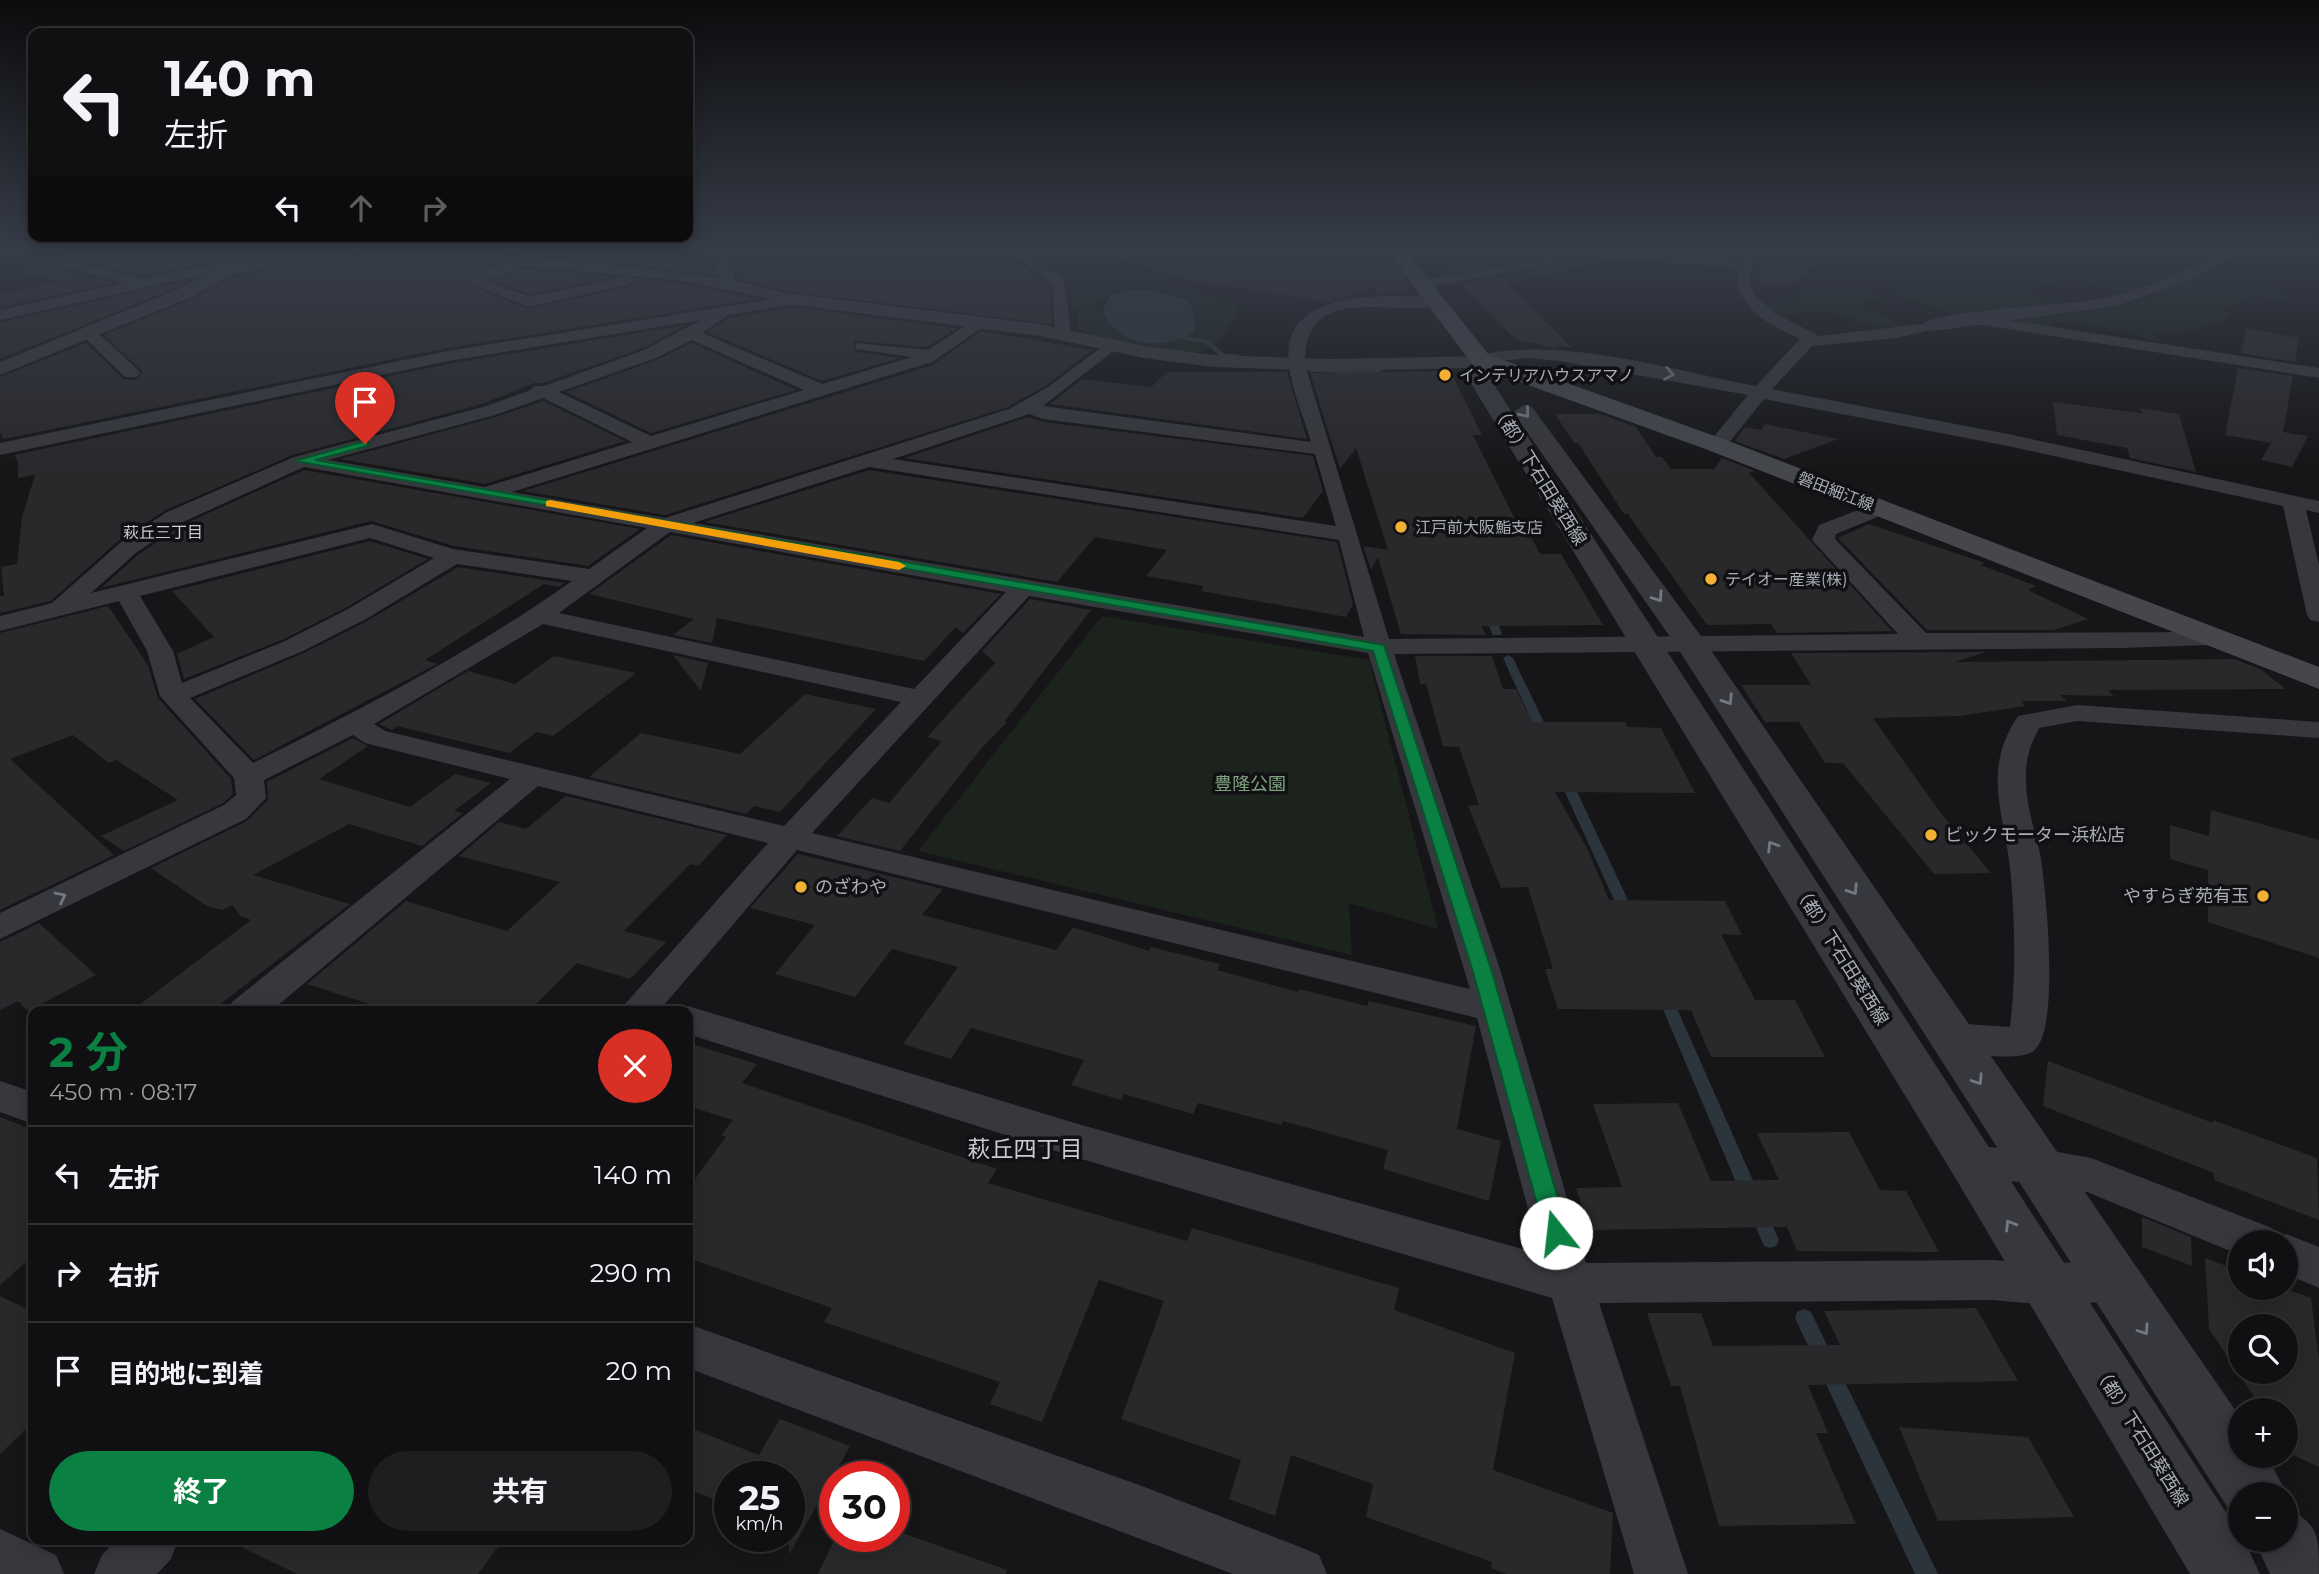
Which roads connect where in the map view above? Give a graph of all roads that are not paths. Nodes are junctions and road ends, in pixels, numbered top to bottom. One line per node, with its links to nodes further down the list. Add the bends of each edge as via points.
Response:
1 (112, 322): 13 (street)
2 (658, 322): 31 (street, via 425,360)
3 (708, 322): 15 (street)
4 (982, 322): 19 (street)
5 (985, 322): 14 (street)
6 (1062, 322): 14 (street)
7 (1310, 322): 21 (street, via 1297,341)
8 (1454, 322): 20 (main road)
9 (1785, 322): 16 (street)
10 (1944, 322): 12 (street)
11 (1992, 322): 24 (street)
12 (1933, 325): 16 (street)
13 (89, 332): 22 (street); 23 (street)
14 (1063, 333): 17 (street)
15 (691, 334): 25 (street, via 649,354); 26 (street)
16 (1815, 340): 27 (street, via 1780,368)
17 (1111, 345): 21 (street, via 1203,359); 28 (street, via 1068,382)
18 (862, 346): 19 (street)
19 (933, 354): 26 (street)
20 (1481, 360): 21 (street); 27 (street, one-way to 27, via 1503,353 1559,355); 30 (main road, 磐田細江線); 51 (street, （都）下石田葵西線, via 1478,377); 52 (street, （都）下石田葵西線, one-way to 52, via 1554,449)
21 (1297, 365): 32 (street)
22 (0, 369)
23 (131, 373)
24 (2319, 373)
25 (540, 390): 29 (street); 33 (street, via 489,411)
26 (820, 390): 29 (street)
27 (1761, 393): 30 (street); 36 (street, via 2008,440)
28 (1029, 407): 32 (street, via 1043,413); 34 (street)
29 (647, 442): 35 (street)
30 (1717, 445): 38 (main road, 磐田細江線)
31 (0, 449)
32 (1322, 449): 40 (street)
33 (301, 461): 35 (street); 45 (street, via 175,517 129,547)
34 (866, 461): 39 (street); 40 (street)
35 (490, 492): 39 (street)
36 (2293, 502): 37 (street); 46 (street)
37 (2319, 507)
38 (1879, 508): 49 (main road, 磐田細江線); 50 (street, via 1827,530 1823,541)
39 (666, 525): 42 (street); 43 (street)
40 (1349, 535): 53 (street)
41 (453, 557): 42 (street); 44 (street, via 372,531); 55 (street, via 294,646)
42 (593, 577): 47 (street)
43 (1023, 588): 53 (street); 56 (street)
44 (125, 591): 45 (street); 55 (street, via 160,651)
45 (61, 608): 48 (street)
46 (2319, 615)
47 (539, 616): 56 (street); 57 (street)
48 (0, 624)
49 (2209, 637): 50 (street); 54 (main road, 磐田細江線)
50 (1919, 641): 52 (street)
51 (1644, 643): 52 (street); 53 (street); 70 (street, （都）下石田葵西線, one-way to 51)
52 (1690, 643): 67 (street, （都）下石田葵西線, one-way to 67)
53 (1379, 648): 65 (street)
54 (2319, 679)
55 (173, 696): 59 (street)
56 (919, 698): 61 (street)
57 (354, 724): 59 (street); 60 (street, via 375,737)
58 (2319, 730): 67 (street, via 2077,713 2028,722 2008,779 2027,875 2028,1033 2020,1042)
59 (250, 776): 62 (street, one-way to 59, via 235,812 251,799)
60 (532, 776): 61 (street); 63 (street)
61 (789, 839): 64 (street); 65 (street)
62 (0, 928)
63 (251, 1006)
64 (649, 1006)
65 (1492, 1008): 76 (street)
66 (693, 1022): 76 (street, via 1078,1141)
67 (1950, 1038): 71 (street, （都）下石田葵西線, one-way to 71)
68 (0, 1096): 69 (street)
69 (28, 1106)
70 (1974, 1164): 71 (street); 77 (street, （都）下石田葵西線, one-way to 70)
71 (2036, 1165): 72 (street, via 2091,1175); 75 (street, （都）下石田葵西線)
72 (2228, 1230)
73 (2298, 1259): 74 (street)
74 (2319, 1268)
75 (2111, 1280): 77 (street); 79 (street, （都）下石田葵西線, one-way to 79)
76 (1570, 1283): 77 (street, via 1993,1280); 85 (street)
77 (2045, 1284): 86 (street, （都）下石田葵西線)
78 (693, 1348): 84 (street)
79 (2247, 1482)
80 (147, 1545): 83 (street)
81 (0, 1556): 82 (street)
82 (37, 1574)
83 (121, 1574)
84 (1300, 1574)
85 (1661, 1574)
86 (2227, 1574)

